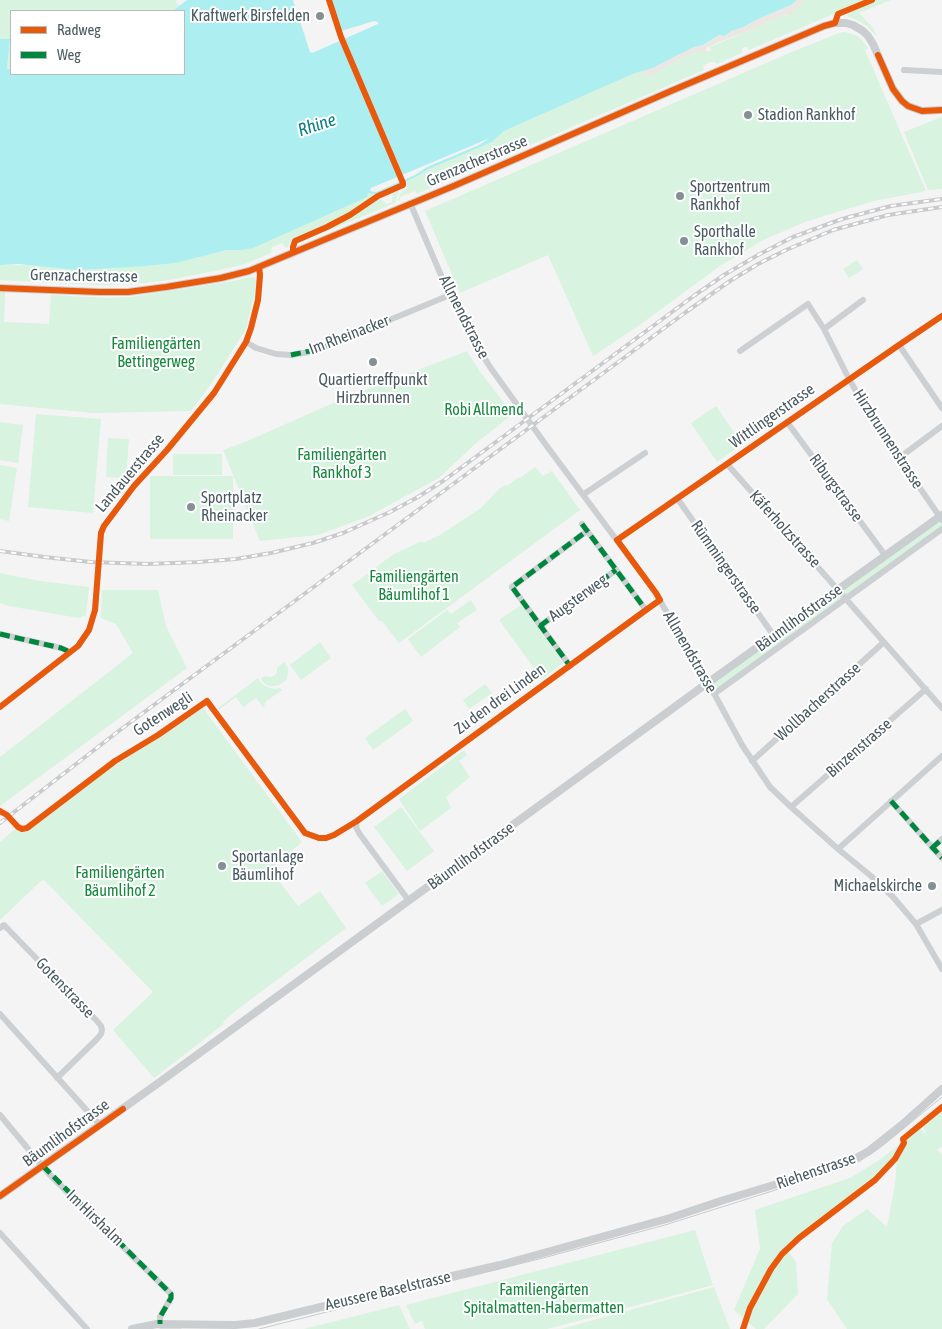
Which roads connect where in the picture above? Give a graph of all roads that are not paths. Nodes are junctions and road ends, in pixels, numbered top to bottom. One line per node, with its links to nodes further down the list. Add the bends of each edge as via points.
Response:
1 (904, 70): 2 (street)
2 (942, 72)
3 (942, 104): 5 (main road)
4 (942, 110): 5 (main road, Grenzacherstrasse)
5 (928, 111): 6 (main road, Grenzacherstrasse, via 908,106 897,96 873,44 863,31 853,25 835,22)
6 (410, 205): 7 (main road, Grenzacherstrasse); 9 (street, Allmendstrasse)
7 (259, 267): 8 (main road, Grenzacherstrasse, via 221,278 128,292); 13 (street, Landauerstrasse, via 258,300)
8 (0, 288)
9 (450, 295): 13 (street, Im Rheinacker, via 309,352 276,354); 23 (street, Allmendstrasse, via 490,367)
10 (863, 300): 12 (street)
11 (942, 316): 14 (street, Wittlingerstrasse)
12 (824, 329): 15 (street, Hirzbrunnenstrasse, via 808,304); 16 (street, Hirzbrunnenstrasse)
13 (246, 342): 40 (street, Landauerstrasse, via 214,393 104,526 93,622 78,646)
14 (899, 344): 16 (street, Wittlingerstrasse); 17 (street)
15 (740, 351)
16 (849, 379): 18 (street, Wittlingerstrasse); 21 (street, Hirzbrunnenstrasse)
17 (942, 408)
18 (787, 422): 22 (street, Wittlingerstrasse); 30 (street, Riburgstrasse)
19 (942, 426): 21 (street)
20 (645, 453): 23 (street)
21 (899, 458): 25 (street, Hirzbrunnenstrasse)
22 (726, 464): 24 (street, Wittlingerstrasse); 32 (street, Käferholzstrasse)
23 (584, 494): 29 (street, Allmendstrasse)
24 (678, 498): 29 (street, Wittlingerstrasse); 38 (street, Rümmingerstrasse)
25 (941, 517): 30 (main road, Bäumlihofstrasse)
26 (582, 524): 28 (street, Allmendstrasse)
27 (942, 529): 33 (street, Bäumlihofstrasse)
28 (587, 531): 31 (street, Allmendstrasse); 36 (street, via 512,587)
29 (617, 540): 34 (street, Allmendstrasse)
30 (885, 555): 32 (main road, Bäumlihofstrasse)
31 (616, 570): 35 (street, Allmendstrasse); 36 (street, Augsterweg)
32 (838, 590): 33 (street, Käferholzstrasse); 38 (main road, Bäumlihofstrasse)
33 (846, 599): 39 (street, Käferholzstrasse); 44 (street, Bäumlihofstrasse)
34 (660, 600): 35 (street, Zu den drei Linden); 42 (street, Allmendstrasse)
35 (646, 610): 41 (street, Zu den drei Linden)
36 (540, 626): 41 (street)
37 (0, 634): 40 (street)
38 (774, 636): 42 (main road, Bäumlihofstrasse)
39 (884, 642): 43 (street, Käferholzstrasse); 49 (street, Wollbacherstrasse)
40 (70, 652): 46 (street, Landauerstrasse)
41 (570, 666): 52 (street, Zu den drei Linden)
42 (708, 683): 44 (street, Allmendstrasse); 57 (main road, Bäumlihofstrasse)
43 (926, 689): 47 (street, Käferholzstrasse); 51 (street, Binzenstrasse)
44 (714, 694): 49 (street, Allmendstrasse)
45 (207, 701): 52 (street, Gotenwegli, via 305,833 326,838)
46 (0, 708)
47 (942, 708)
48 (942, 756): 50 (street)
49 (752, 761): 51 (street, Allmendstrasse, via 770,787)
50 (891, 801): 54 (street); 55 (street)
51 (791, 807): 55 (street, Allmendstrasse)
52 (357, 821): 57 (street, via 359,833)
53 (942, 839): 54 (street)
54 (932, 848): 56 (street)
55 (838, 849): 59 (street, Allmendstrasse, via 893,897)
56 (942, 858)
57 (409, 901): 66 (main road, Bäumlihofstrasse)
58 (942, 910): 59 (street)
59 (916, 924): 61 (street, Allmendstrasse)
60 (0, 928): 63 (street, Gotenstrasse, via 4,925 101,1026 97,1039)
61 (942, 969)
62 (0, 1014): 63 (street)
63 (57, 1078): 66 (street)
64 (942, 1089): 69 (main road, Riehenstrasse, via 869,1151 847,1163)
65 (0, 1115): 67 (street, Im Hirshalm)
66 (100, 1125): 67 (main road, Bäumlihofstrasse)
67 (43, 1166): 68 (main road, Bäumlihofstrasse); 71 (street, Im Hirshalm, via 171,1294)
68 (0, 1196)
69 (670, 1218): 71 (main road, Aeussere Baselstrasse, via 500,1264 255,1323)
70 (0, 1233): 72 (street)
71 (160, 1324): 73 (main road, Aeussere Baselstrasse)
72 (87, 1329)
73 (132, 1329)

